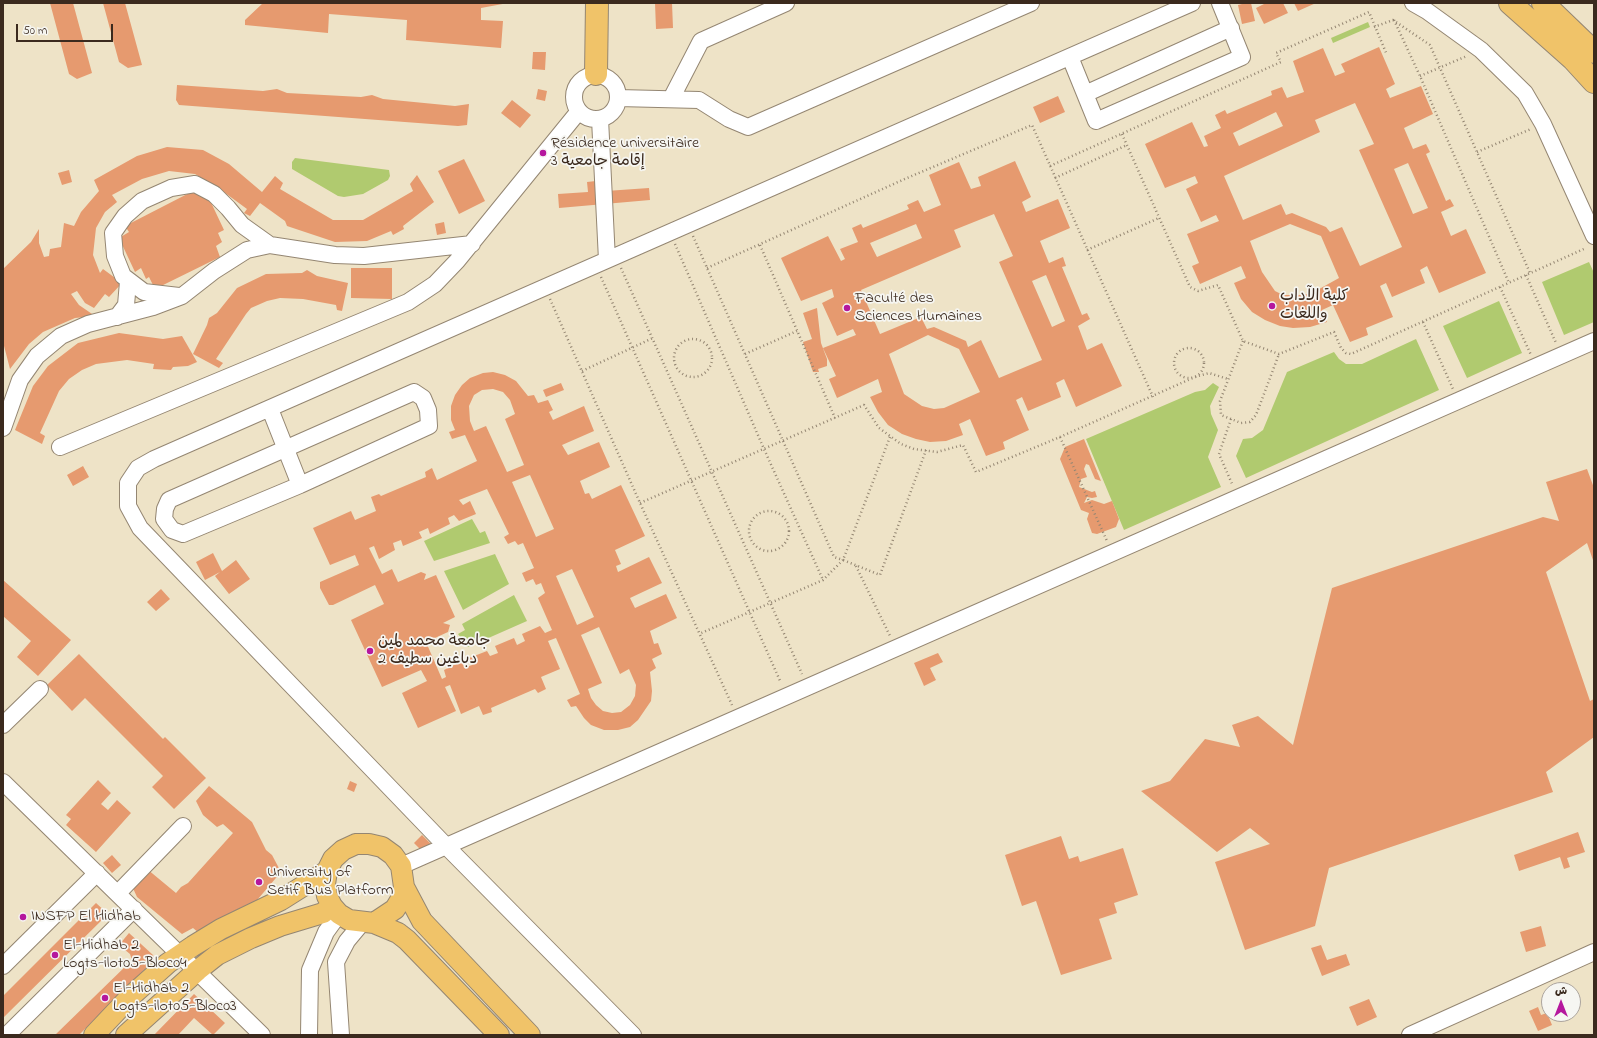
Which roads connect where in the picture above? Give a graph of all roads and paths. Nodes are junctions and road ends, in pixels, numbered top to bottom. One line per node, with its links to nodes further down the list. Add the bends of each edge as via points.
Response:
1 (596, 3): 17 (highway)
2 (786, 3): 22 (street, via 701,41)
3 (1031, 3): 22 (street, via 748,127 699,100)
4 (1192, 3): 15 (street)
5 (1220, 3): 11 (street)
6 (1413, 3): 12 (street)
7 (1510, 3): 19 (highway, via 1573,59)
8 (1543, 3): 13 (highway)
9 (1393, 20): 10 (path); 16 (path, via 1430,44); 18 (path)
10 (1374, 27): 14 (path); 26 (path, via 1369,12 1276,52 1281,62)
11 (1231, 28): 20 (street); 20 (street, via 1242,57 1096,121)
12 (1481, 50): 16 (path); 25 (street, via 1525,93)
13 (1594, 52)
14 (1387, 55)
15 (1070, 57): 20 (street); 33 (street)
16 (1440, 68): 18 (path); 28 (path)
17 (596, 74): 21 (street, via 610,79); 23 (street, via 582,79 574,91 573,98)
18 (1420, 76): 46 (path)
19 (1594, 82)
20 (1085, 94)
21 (618, 98): 22 (street); 24 (street, via 613,112)
22 (672, 99)
23 (579, 111): 24 (street, via 589,118); 36 (street)
24 (600, 119): 41 (street)
25 (1543, 124): 28 (path); 35 (street)
26 (1122, 134): 27 (path); 29 (path)
27 (1127, 145): 30 (path); 31 (path)
28 (1477, 152): 43 (path)
29 (1050, 166): 30 (path); 38 (path, via 1032,125)
30 (1055, 178): 40 (path)
31 (1159, 218): 40 (path); 55 (path, via 1190,286 1198,292 1218,285)
32 (242, 225): 37 (street); 39 (street); 45 (street, via 214,194 195,184 171,188 142,201 125,216 113,233 115,256)
33 (688, 225): 34 (street); 42 (path)
34 (670, 233): 41 (street); 76 (path)
35 (1590, 242): 43 (path)
36 (472, 244): 37 (street, via 364,256 334,255); 74 (street, via 435,284 408,302)
37 (270, 245): 39 (street)
38 (760, 245): 42 (path); 52 (path)
39 (247, 250): 49 (street)
40 (1087, 250): 65 (path)
41 (606, 261): 48 (street); 53 (path); 57 (path)
42 (707, 268): 58 (path)
43 (1530, 273): 44 (path)
44 (1526, 275): 46 (path); 60 (path)
45 (128, 282): 49 (street, via 144,292); 50 (street, via 126,305)
46 (1509, 283): 47 (path)
47 (1500, 287): 51 (path); 61 (path)
48 (545, 288): 62 (path); 67 (street)
49 (182, 296): 50 (street)
50 (117, 317): 70 (street, via 88,324 61,336 37,356 20,380)
51 (1424, 322): 59 (path, via 1351,354 1341,348 1334,332); 66 (path)
52 (797, 331): 58 (path); 68 (path)
53 (653, 338): 57 (path); 78 (path)
54 (686, 340): 54 (path, via 676,349 674,362 677,369 688,376 701,376 710,367 712,360 709,347 699,339)
55 (1243, 341): 59 (path); 64 (path)
56 (1594, 341): 60 (street)
57 (633, 347): 62 (path); 79 (path)
58 (745, 354): 73 (path)
59 (1279, 354): 69 (path, via 1256,415 1250,422 1241,423)
60 (1562, 355): 61 (street)
61 (1536, 366): 66 (street)
62 (582, 371): 82 (path)
63 (1195, 377): 63 (path, via 1203,370 1203,356 1195,349 1182,349 1175,356 1175,370 1183,377); 64 (path, via 1208,373); 65 (path)
64 (1228, 379): 69 (path, via 1220,409 1221,415)
65 (1153, 397): 72 (path)
66 (1458, 401): 81 (street)
67 (270, 409): 75 (street); 99 (street, via 138,468 128,483 128,506 140,528)
68 (835, 418): 71 (path, via 864,405 879,428); 73 (path)
69 (1231, 419): 81 (path, via 1219,454)
70 (3, 428)
71 (890, 438): 77 (path, via 914,449); 85 (path)
72 (1060, 438): 77 (path, via 976,472 963,446 938,452); 84 (path)
73 (784, 440): 76 (path); 85 (path, via 834,556)
74 (60, 447)
75 (285, 448): 80 (street); 80 (street, via 169,500 164,519 172,530 183,534); 80 (street, via 414,392 423,398 428,410 429,426)
76 (764, 449): 78 (path); 87 (path)
77 (926, 450): 86 (path, via 880,575)
78 (712, 472): 79 (path); 88 (path)
79 (692, 480): 82 (path); 89 (path)
80 (300, 485)
81 (1238, 498): 84 (street)
82 (640, 503): 90 (path)
83 (787, 523): 83 (path, via 777,513 764,512 753,519 749,526 750,539 766,551 778,548 787,538)
84 (1113, 553): 91 (street)
85 (843, 560): 86 (path); 87 (path)
86 (856, 566): 91 (path)
87 (823, 580): 88 (path)
88 (770, 603): 89 (path); 93 (path)
89 (750, 611): 90 (path); 94 (path)
90 (699, 634): 95 (path)
91 (896, 649): 93 (street)
92 (40, 688): 96 (street)
93 (808, 688): 94 (street)
94 (787, 697): 95 (street)
95 (738, 718): 99 (street)
96 (3, 725)
97 (3, 782): 102 (street)
98 (183, 826): 104 (street)
99 (447, 847): 100 (street); 120 (street)
100 (401, 866): 101 (main road, via 393,855 382,848 356,844 343,850 333,859); 103 (main road)
101 (327, 871): 106 (main road, via 327,896); 109 (main road, via 281,900 221,929)
102 (97, 873): 104 (street); 110 (street)
103 (404, 887): 107 (main road, via 395,909); 119 (main road, via 422,921)
104 (118, 893): 105 (street)
105 (134, 909): 109 (street); 112 (street)
106 (336, 910): 107 (main road, via 349,920); 111 (main road, via 280,926 251,938 217,955); 116 (street, via 310,970)
107 (368, 923): 117 (street, via 347,942 336,962); 118 (main road, via 398,933 407,940)
108 (1594, 952): 121 (street)
109 (181, 954): 111 (street); 113 (main road, via 130,997)
110 (3, 966)
111 (198, 970): 114 (main road); 115 (street)
112 (7, 1035)
113 (94, 1035)
114 (126, 1035)
115 (262, 1035)
116 (309, 1035)
117 (341, 1035)
118 (499, 1035)
119 (530, 1035)
120 (633, 1035)
121 (1410, 1035)

